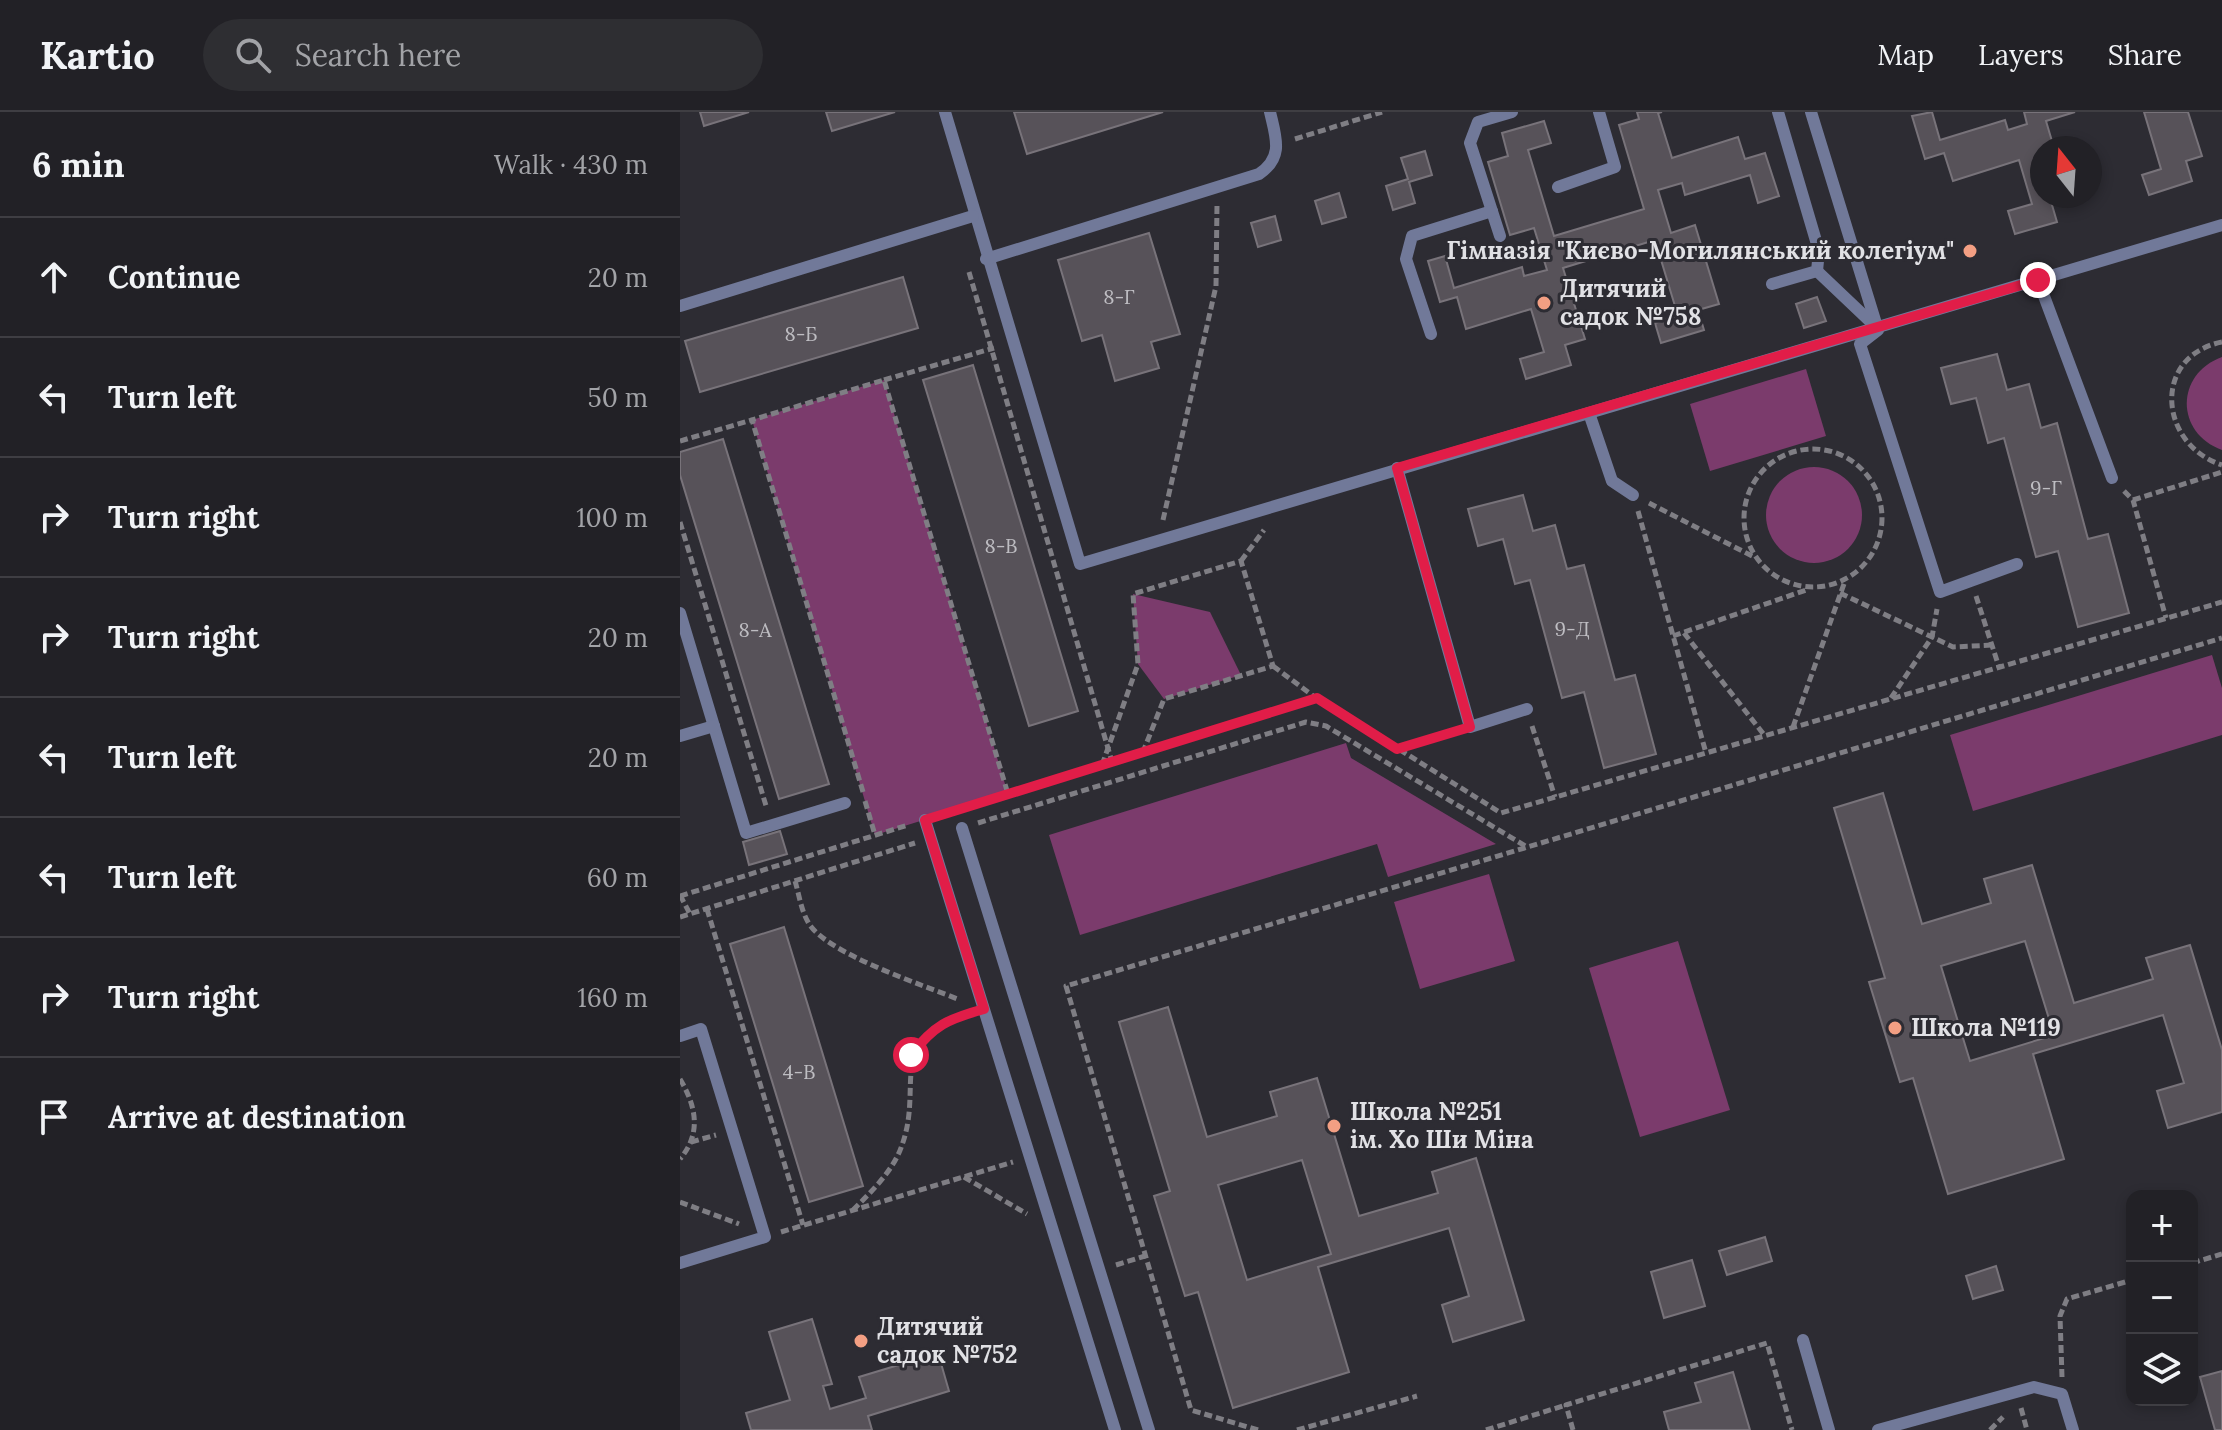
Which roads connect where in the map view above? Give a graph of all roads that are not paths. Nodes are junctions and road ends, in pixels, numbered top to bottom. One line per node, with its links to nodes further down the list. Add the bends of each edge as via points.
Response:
1 (945, 112): 9 (lane)
2 (1270, 112): 12 (lane, via 1278,145 1268,167 1217,189)
3 (1512, 112): 8 (lane, via 1478,122 1470,143)
4 (1599, 112): 7 (lane, via 1615,167)
5 (1778, 112): 13 (lane, via 1819,251)
6 (1811, 112): 17 (lane)
7 (1558, 187)
8 (1492, 211): 11 (lane); 18 (lane, via 1412,236 1406,259)
9 (973, 216): 12 (lane); 16 (lane)
10 (2222, 225): 14 (lane)
11 (1500, 236)
12 (986, 259): 20 (lane, via 1080,564)
13 (1817, 271): 15 (lane); 17 (lane)
14 (2038, 280): 17 (lane); 21 (lane)
15 (1772, 284)
16 (680, 306)
17 (1878, 330): 19 (lane); 23 (lane, via 1860,344 1940,592)
18 (1431, 334)
19 (1589, 413): 20 (lane); 22 (lane, via 1612,481)
20 (1397, 468): 25 (lane, via 1470,727)
21 (2112, 478)
22 (1633, 495)
23 (2017, 564)
24 (680, 613): 26 (lane)
25 (1527, 709)
26 (714, 726): 27 (lane); 28 (lane, via 746,833)
27 (680, 736)
28 (845, 803)
29 (925, 820): 34 (lane)
30 (962, 828): 35 (lane)
31 (680, 1036): 32 (lane, via 701,1029 765,1237)
32 (680, 1263)
33 (1803, 1340): 36 (lane)
34 (1115, 1430)
35 (1149, 1430)
36 (1829, 1430)
37 (1878, 1430): 38 (lane, via 2034,1387 2062,1394)
38 (2073, 1430)

